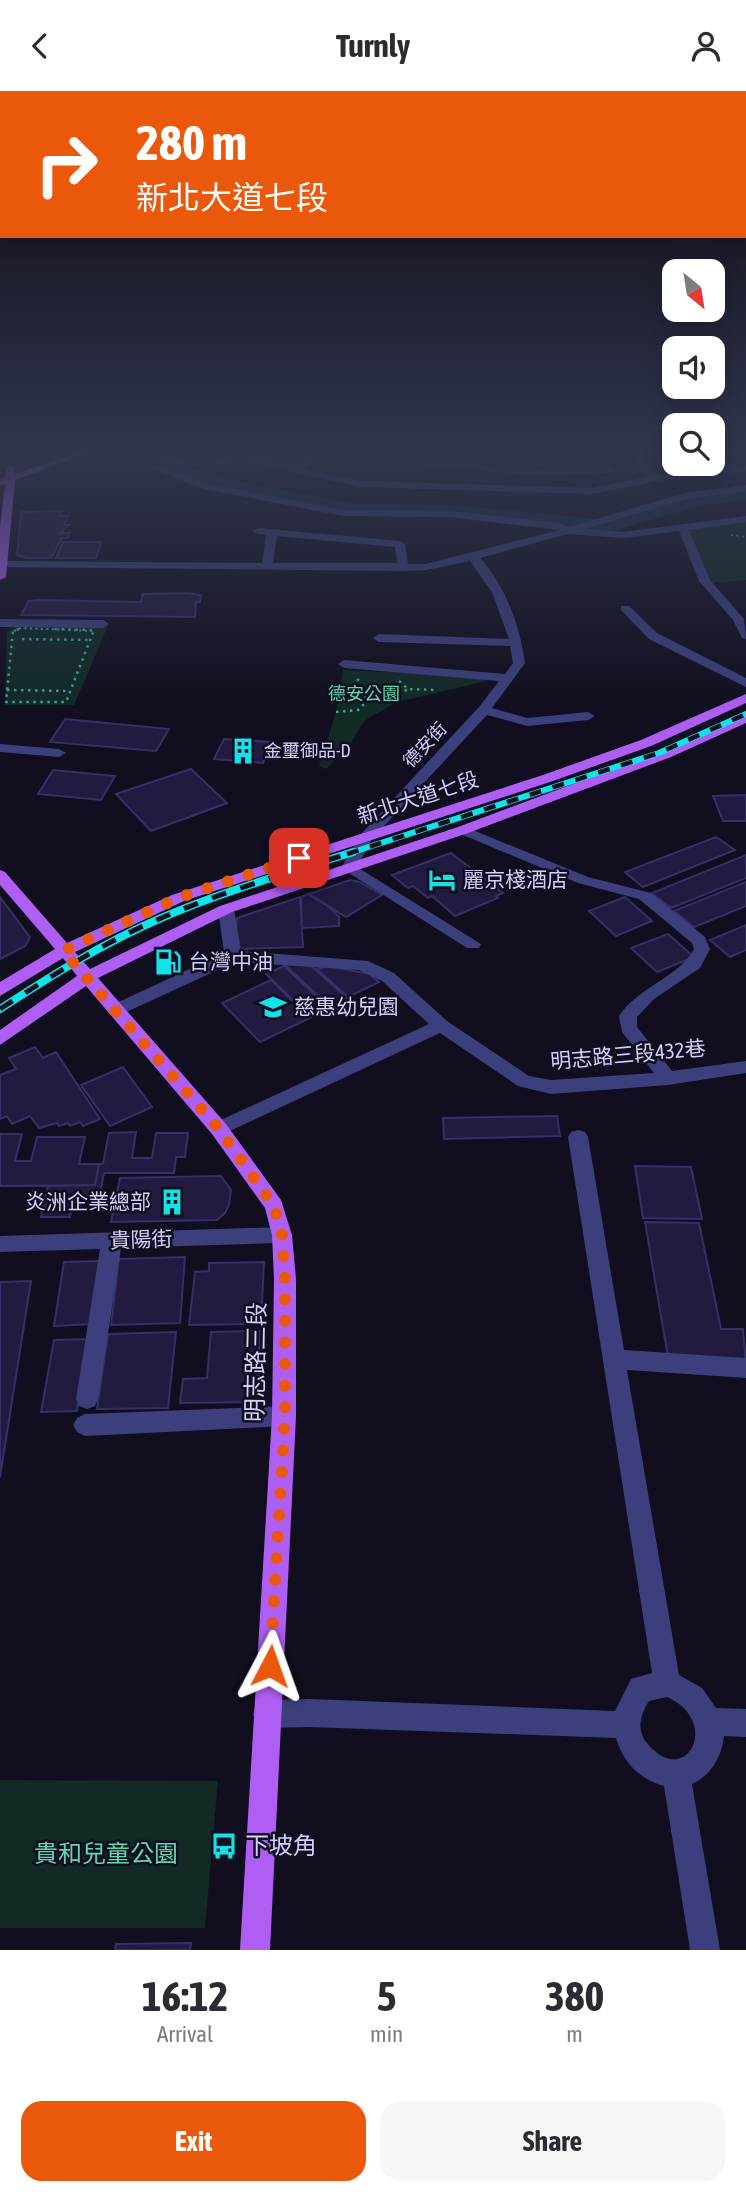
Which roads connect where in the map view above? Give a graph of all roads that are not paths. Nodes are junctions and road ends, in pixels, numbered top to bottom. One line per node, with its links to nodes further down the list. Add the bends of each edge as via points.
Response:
1 (2, 541): 7 (main road)
2 (271, 541): 8 (street)
3 (365, 541): 9 (street, via 400,544)
4 (532, 541): 6 (street)
5 (688, 541): 14 (street, via 705,581)
6 (473, 557): 9 (street); 16 (street, via 493,583)
7 (1, 564): 8 (street); 10 (main road)
8 (267, 567): 9 (street)
9 (403, 568)
10 (0, 577)
11 (625, 608): 19 (street, via 653,636)
12 (0, 623): 13 (street)
13 (99, 627)
14 (746, 635)
15 (379, 638): 16 (street)
16 (517, 643): 18 (street, via 519,663)
17 (344, 664): 18 (street)
18 (510, 678): 21 (street, 德安街)
19 (746, 683)
20 (746, 698): 27 (main road, 新北大道七段, via 634,747)
21 (484, 710): 22 (street, via 527,722); 27 (street, 德安街)
22 (589, 716)
23 (746, 718): 26 (main road, 新北大道七段, via 666,754)
24 (0, 748): 25 (street)
25 (59, 753)
26 (463, 829): 28 (main road, 新北大道七段); 40 (street, via 583,880 645,896 699,941 702,949 694,964 648,995 628,1016 628,1028)
27 (366, 837): 28 (street, 德安街); 32 (main road, 新北大道七段, via 178,898)
28 (349, 868): 30 (main road, 新北大道七段); 31 (street)
29 (0, 874): 32 (main road, 明志路三段)
30 (226, 909): 33 (street); 34 (main road, 新北大道七段)
31 (473, 944)
32 (63, 951): 34 (main road, 明志路三段); 35 (main road, 新北大道七段)
33 (233, 956): 36 (street); 37 (street, 明志路三段432巷, via 362,965 388,977)
34 (87, 977): 36 (main road, 明志路三段); 38 (main road, 新北大道七段)
35 (0, 990)
36 (116, 1010): 41 (main road, 明志路三段)
37 (441, 1025): 40 (street, 明志路三段432巷, via 524,1081 551,1087); 41 (street)
38 (0, 1039)
39 (746, 1067): 40 (street, 明志路三段432巷)
40 (668, 1077)
41 (219, 1129): 43 (main road, 明志路三段, via 274,1206)
42 (578, 1137): 46 (street)
43 (282, 1235): 44 (street, 貴陽街); 49 (main road, 明志路三段)
44 (113, 1241): 45 (street, 貴陽街); 48 (street)
45 (0, 1244)
46 (614, 1359): 47 (street); 51 (street)
47 (746, 1368)
48 (87, 1399)
49 (285, 1416): 50 (street); 52 (main road, 明志路三段)
50 (85, 1425)
51 (667, 1684): 53 (street, via 692,1696); 55 (street, via 641,1689 626,1710)
52 (267, 1714): 55 (street); 57 (main road, 明志路三段)
53 (709, 1722): 54 (street); 56 (street, via 708,1751 701,1763)
54 (746, 1723)
55 (626, 1725): 56 (street, via 629,1740 648,1765)
56 (676, 1773): 58 (street)
57 (255, 1950)
58 (705, 1950)

